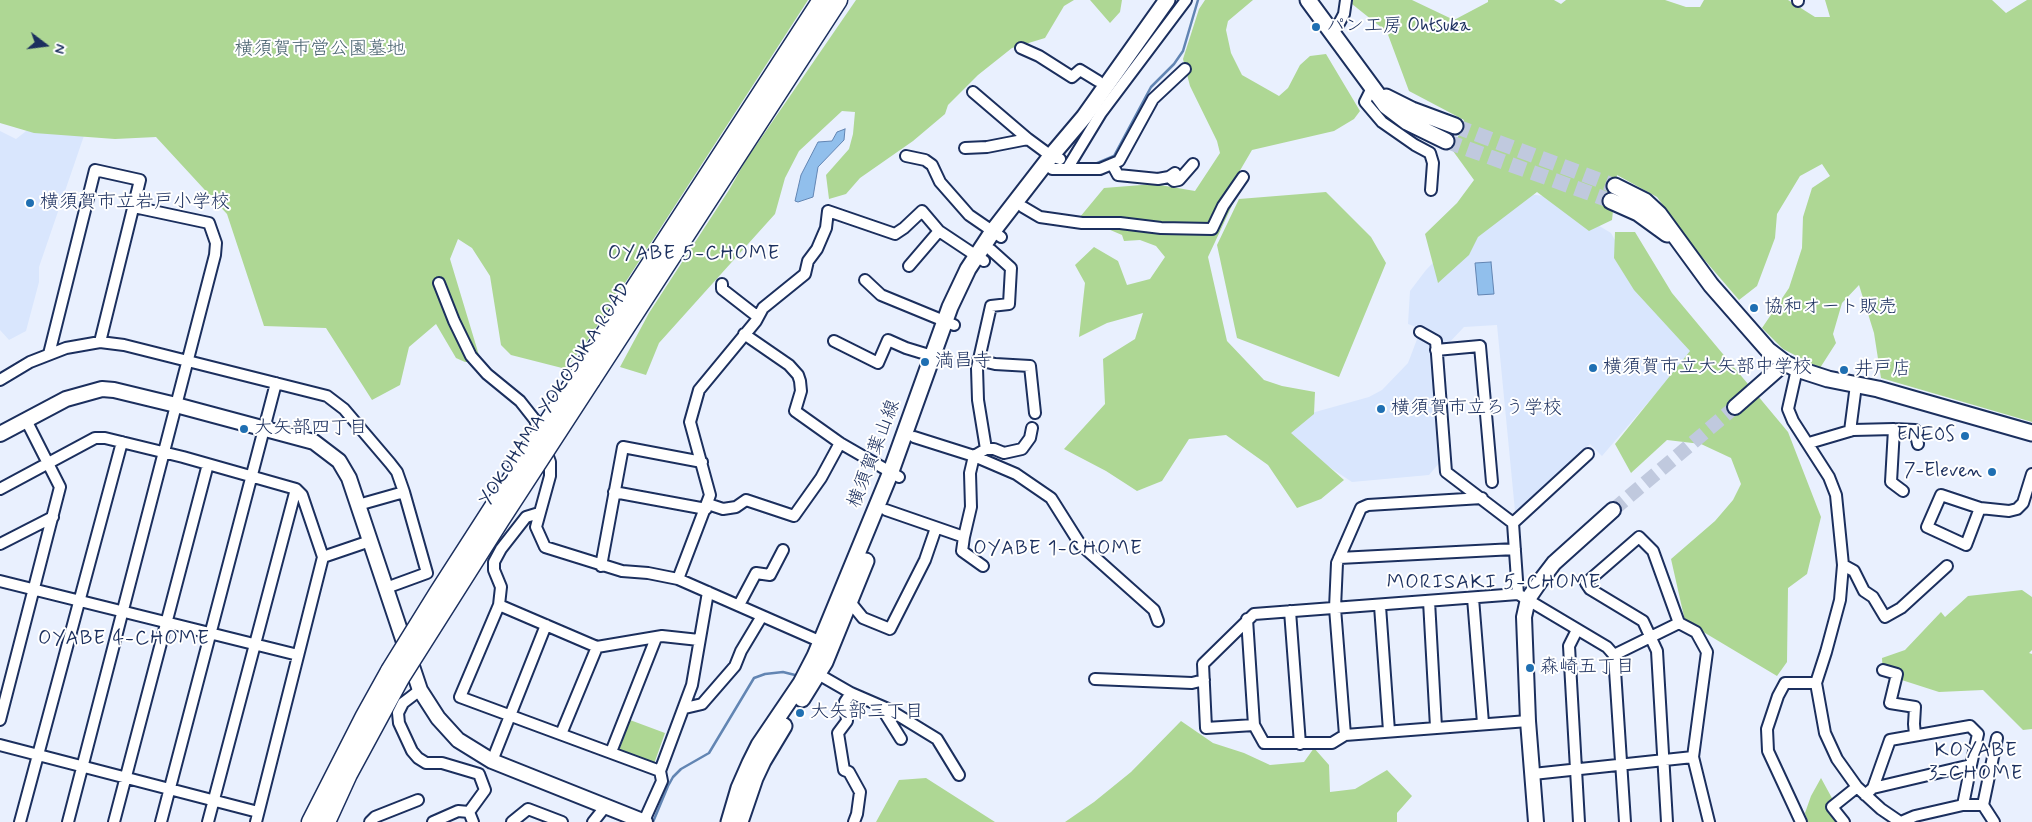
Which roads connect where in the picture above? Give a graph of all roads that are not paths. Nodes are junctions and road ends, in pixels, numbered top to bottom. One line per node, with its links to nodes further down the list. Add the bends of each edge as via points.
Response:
1 (822, 0): 51 (highway, YOKOHAMA YOKOSUKA ROAD)
2 (838, 0): 10 (highway, YOKOHAMA YOKOSUKA ROAD)
3 (842, 0): 10 (highway)
4 (1154, 0): 14 (main road)
5 (1167, 0): 22 (main road, 横須賀葉山線, via 1084,117)
6 (1178, 0): 22 (main road)
7 (1186, 0): 22 (street, via 1101,113)
8 (1308, 0): 11 (main road)
9 (1346, 0): 11 (street, via 1344,14)
10 (823, 23): 51 (highway, YOKOHAMA YOKOSUKA ROAD)
11 (1334, 33): 15 (main road)
12 (1021, 48): 14 (street, via 1072,77 1080,70)
13 (1185, 69): 23 (street, via 1153,99 1130,144 1119,161)
14 (1098, 81): 22 (main road)
15 (1372, 88): 17 (main road, via 1390,100); 19 (main road, via 1386,106 1408,122); 27 (street, via 1365,102 1382,122 1430,153)
16 (973, 92): 18 (street)
17 (1455, 126)
18 (1028, 139): 20 (street); 22 (street)
19 (1446, 141)
20 (965, 148)
21 (906, 156): 33 (street, via 932,165 940,182 969,215)
22 (1058, 163): 23 (street, via 1100,169); 30 (main road, 横須賀葉山線); 33 (main road, 横須賀葉山線)
23 (1112, 164): 24 (street, via 1118,175 1158,178 1172,175 1174,181 1179,180)
24 (1192, 164)
25 (1243, 177): 30 (street, via 1212,229 1082,223 1040,217)
26 (1615, 186): 31 (main road)
27 (1432, 190)
28 (1611, 201): 31 (main road)
29 (134, 207): 44 (street); 46 (street, via 140,180 95,170); 49 (street, via 209,223 213,230 216,255)
30 (1023, 207): 33 (main road, 横須賀葉山線)
31 (1642, 207): 50 (main road, via 1658,214 1711,285 1768,350)
32 (939, 232): 34 (street); 35 (street); 39 (street, via 922,210 895,234 828,212 826,228 808,261 805,274 763,308)
33 (997, 234): 34 (main road, 横須賀葉山線)
34 (984, 256): 40 (main road, 横須賀葉山線); 48 (street, via 1011,268 1009,304 991,306)
35 (909, 266)
36 (865, 280): 40 (street, via 881,295)
37 (439, 283): 92 (street, via 471,356 520,401 535,420 550,462 550,476)
38 (722, 284): 39 (street, via 722,289)
39 (758, 317): 42 (street)
40 (949, 324): 47 (main road, 横須賀葉山線)
41 (1420, 332): 45 (street, via 1436,342)
42 (744, 334): 67 (street, via 789,365 798,375 801,391 796,410); 74 (street, via 699,390 692,408 693,439)
43 (834, 341): 47 (street, via 878,363 888,340)
44 (100, 342): 46 (street); 49 (street)
45 (1436, 350): 80 (street, via 1480,346); 86 (street, via 1446,472)
46 (49, 354): 52 (street)
47 (937, 357): 65 (main road, 横須賀葉山線); 78 (main road, 横須賀葉山線)
48 (978, 360): 57 (street, via 1030,366); 70 (street, via 976,380)
49 (188, 361): 53 (street); 55 (street)
50 (1791, 366): 54 (main road); 56 (street); 68 (street, via 1788,409)
51 (585, 376): 141 (highway, YOKOHAMA YOKOSUKA ROAD, bridge, via 500,520)
52 (0, 380)
53 (276, 383): 59 (street); 84 (street, via 327,396 338,403 397,472)
54 (1856, 385): 62 (street); 63 (main road)
55 (176, 405): 58 (street, via 102,389 66,399); 59 (street); 71 (street)
56 (1735, 407)
57 (1035, 413)
58 (26, 420): 64 (street); 75 (street)
59 (264, 428): 79 (street); 87 (street, via 314,442 327,451 339,461 349,478)
60 (1032, 428): 70 (street, via 1022,449)
61 (1894, 430): 62 (street); 69 (street, via 1915,430); 83 (street, via 1891,482)
62 (1850, 431): 68 (street)
63 (2032, 433)
64 (0, 434)
65 (914, 437): 73 (street); 78 (main road, 横須賀葉山線)
66 (122, 442): 71 (street); 75 (street, via 95,438); 114 (street)
67 (840, 443): 78 (street); 88 (street, via 821,478 794,516 746,500 736,507)
68 (1809, 443): 103 (street, via 1836,494)
69 (1918, 444)
70 (986, 450): 73 (street)
71 (164, 452): 76 (street); 122 (street)
72 (1588, 454): 94 (street)
73 (974, 456): 96 (street, via 970,473 971,507); 125 (street, via 1016,474 1051,498 1080,544 1154,610)
74 (702, 462): 85 (street, via 623,447); 88 (street, via 710,496)
75 (50, 464): 82 (street); 93 (street, via 60,487)
76 (208, 464): 79 (street); 126 (street)
77 (2032, 474): 89 (street, via 2024,503 2017,509)
78 (894, 475): 90 (main road, 横須賀葉山線); 135 (main road, 横須賀葉山線)
79 (252, 476): 81 (street); 130 (street)
80 (1492, 482)
81 (296, 488): 101 (street, via 302,495); 134 (street)
82 (0, 489)
83 (1903, 491)
84 (404, 492): 87 (street); 109 (street, via 427,573)
85 (614, 492): 88 (street); 104 (street)
86 (1482, 498): 94 (street); 102 (street, via 1368,505 1361,508)
87 (358, 505): 97 (street)
88 (707, 507): 107 (street)
89 (1980, 508): 89 (street, via 1941,496 1927,527 1966,545)
90 (886, 510): 95 (street); 116 (main road, 横須賀葉山線)
91 (1613, 510): 112 (street, via 1554,563)
92 (539, 513): 104 (street, via 536,527 545,547); 117 (street, via 526,517 494,562 501,587)
93 (53, 517): 98 (street); 110 (street)
94 (1513, 522): 99 (street)
95 (936, 528): 96 (street); 116 (street, via 926,560 890,629 863,618)
96 (964, 537): 105 (street, via 962,551)
97 (370, 541): 101 (street); 109 (street)
98 (0, 544)
99 (1514, 549): 102 (street); 112 (street)
100 (783, 550): 118 (street, via 770,575 756,573)
101 (323, 557): 137 (street)
102 (1339, 558): 120 (street)
103 (1844, 565): 106 (street, via 1854,572 1864,592 1873,596 1885,618 1901,608); 144 (street, via 1840,600)
104 (601, 566): 107 (street)
105 (983, 566)
106 (1947, 566)
107 (678, 579): 111 (street)
108 (0, 580): 110 (street)
109 (386, 588): 145 (street)
110 (33, 589): 114 (street); 151 (street)
111 (708, 592): 118 (street); 133 (street)
112 (1523, 597): 113 (street); 129 (street); 152 (street)
113 (1473, 598): 115 (street); 153 (street)
114 (79, 600): 122 (street); 165 (street)
115 (1429, 601): 119 (street); 155 (street)
116 (850, 602): 135 (main road, 横須賀葉山線)
117 (499, 605): 128 (street); 150 (street, via 460,697)
118 (739, 605): 123 (street)
119 (1380, 606): 120 (street); 156 (street)
120 (1335, 608): 121 (street); 158 (street)
121 (1290, 611): 124 (street, via 1254,614); 162 (street)
122 (123, 612): 126 (street); 171 (street)
123 (762, 616): 135 (street); 147 (street, via 735,666 702,704)
124 (1247, 619): 143 (street, via 1203,664); 154 (street)
125 (1158, 621)
126 (167, 622): 130 (street); 176 (street)
127 (1679, 623): 131 (street); 131 (street, via 1654,551 1639,537 1586,583 1590,589 1643,621); 166 (street, via 1696,632 1707,652)
128 (546, 625): 136 (street); 150 (street)
129 (1577, 630): 138 (street, via 1607,647); 172 (street, via 1569,646)
130 (210, 634): 134 (street); 177 (street)
131 (1651, 636): 138 (street); 167 (street, via 1657,650)
132 (656, 638): 133 (street); 136 (street); 164 (street)
133 (699, 640): 147 (street)
134 (255, 645): 137 (street); 179 (street)
135 (827, 645): 140 (main road, 横須賀葉山線); 200 (main road, 横須賀葉山線, via 759,745)
136 (597, 647): 157 (street)
137 (298, 655): 184 (street)
138 (1614, 655): 169 (street)
139 (1883, 670): 159 (street, via 1897,674 1890,703 1915,707)
140 (818, 674): 146 (street); 201 (main road, 横須賀葉山線, via 763,760)
141 (395, 675): 149 (highway, YOKOHAMA YOKOSUKA ROAD); 193 (highway, YOKOHAMA YOKOSUKA ROAD)
142 (1095, 679): 143 (street, via 1192,683)
143 (1204, 680): 154 (street, via 1206,728)
144 (1816, 683): 178 (street, via 1825,733 1837,759); 208 (street, via 1785,683 1767,729 1768,751)
145 (420, 690): 168 (street, via 438,718 458,740); 185 (street, via 403,703 398,713 399,723 418,758 426,763 442,763 479,774 485,790)
146 (851, 693): 148 (street); 202 (street, via 845,702 847,721 838,733 844,770 860,792)
147 (685, 708): 173 (street)
148 (888, 709): 161 (street, via 886,715); 175 (street, via 937,739)
149 (365, 716): 191 (highway, via 335,760); 192 (highway, YOKOHAMA YOKOSUKA ROAD)
150 (511, 716): 157 (street); 168 (street)
151 (0, 720)
152 (1528, 721): 153 (street); 174 (street)
153 (1483, 723): 155 (street)
154 (1254, 725): 162 (street, via 1264,742)
155 (1436, 727): 156 (street)
156 (1389, 731): 158 (street)
157 (561, 734): 164 (street)
158 (1345, 734): 162 (street, via 1332,743)
159 (1915, 734): 170 (street, via 1970,726 1978,734); 178 (street, via 1890,740)
160 (1997, 738): 182 (street)
161 (901, 739)
162 (1300, 744)
163 (0, 746): 165 (street)
164 (611, 752): 173 (street)
165 (37, 755): 171 (street); 186 (street)
166 (1693, 758): 167 (street); 207 (street)
167 (1663, 760): 169 (street); 206 (street)
168 (492, 761): 183 (street)
169 (1621, 765): 172 (street); 205 (street)
170 (1971, 765): 178 (street); 181 (street)
171 (83, 767): 176 (street); 187 (street)
172 (1576, 771): 174 (street); 204 (street)
173 (660, 772): 199 (street, via 662,780)
174 (1533, 774): 203 (street)
175 (959, 775)
176 (126, 778): 177 (street); 188 (street)
177 (170, 789): 179 (street); 189 (street)
178 (1865, 790): 209 (street, via 1832,807); 210 (street)
179 (214, 800): 184 (street); 190 (street)
180 (418, 800): 194 (street)
181 (1963, 805): 182 (street); 210 (street)
182 (1983, 805): 211 (street)
183 (606, 807): 198 (street); 199 (street)
184 (257, 817)
185 (471, 817): 195 (street, via 458,811)
186 (20, 822)
187 (68, 822)
188 (114, 822)
189 (161, 822)
190 (208, 822)
191 (304, 822)
192 (311, 822)
193 (326, 822)
194 (370, 822)
195 (433, 822)
196 (512, 822): 197 (street, via 528,809)
197 (562, 822)
198 (592, 822)
199 (644, 822)
200 (728, 822)
201 (740, 822)
202 (854, 822)
203 (1536, 822)
204 (1579, 822)
205 (1625, 822)
206 (1667, 822)
207 (1709, 822)
208 (1801, 822)
209 (1844, 822)
210 (1900, 822)
211 (1994, 822)

